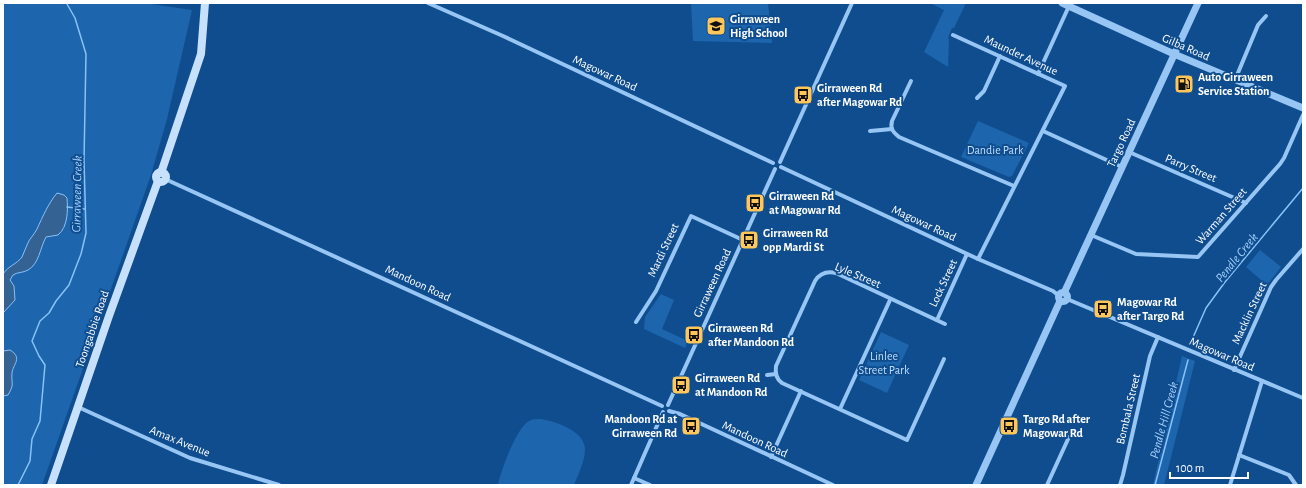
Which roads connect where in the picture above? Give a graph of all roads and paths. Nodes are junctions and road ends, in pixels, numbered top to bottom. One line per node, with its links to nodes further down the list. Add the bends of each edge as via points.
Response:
1 (205, 3): 26 (main road, Toongabbie Road, via 200,54)
2 (428, 3): 22 (street, Magowar Road)
3 (852, 3): 21 (street)
4 (1062, 3): 6 (street, Gilba Road)
5 (1198, 3): 9 (street, Targo Road)
6 (1069, 6): 9 (street, Gilba Road); 11 (street)
7 (1266, 16): 12 (street, via 1258,25)
8 (953, 35): 10 (street, Maunder Avenue)
9 (1174, 54): 12 (street, Gilba Road); 20 (street, Targo Road)
10 (1000, 56): 11 (street, Maunder Avenue); 14 (street, via 984,91)
11 (1038, 74): 18 (street, Maunder Avenue, via 1065,86)
12 (1234, 80): 15 (street, Gilba Road)
13 (911, 81): 17 (street, via 892,121)
14 (977, 98)
15 (1303, 108)
16 (1303, 116): 28 (street, Warman Street, via 1284,158)
17 (892, 129): 19 (street); 27 (street, via 899,137)
18 (1043, 131): 23 (street); 27 (street, Maunder Avenue)
19 (870, 132)
20 (1129, 152): 23 (street, Targo Road); 28 (street, Parry Street)
21 (780, 162): 22 (street); 24 (street)
22 (773, 163): 25 (street)
23 (1122, 167): 29 (street, Targo Road)
24 (781, 168): 25 (street); 32 (street, Magowar Road)
25 (775, 169): 30 (street, Girraween Road)
26 (162, 178): 48 (street, Mandoon Road); 49 (main road, Toongabbie Road, via 109,316)
27 (1014, 186): 33 (street, Maunder Avenue)
28 (1246, 203): 29 (street, Warman Street, via 1198,257 1136,254)
29 (1091, 235): 34 (street, Targo Road)
30 (743, 240): 37 (street, Mardi Street, via 691,216 656,291); 47 (street, Girraween Road)
31 (1303, 249): 41 (street, Macklin Street, via 1271,287)
32 (967, 254): 33 (street, Magowar Road); 36 (street, Lock Street)
33 (978, 260): 34 (street, Magowar Road)
34 (1062, 297): 39 (street, Magowar Road); 62 (street, Targo Road)
35 (890, 300): 36 (street, Lyle Street); 42 (street, Lyle Street, via 836,273 826,272 820,275 776,366); 50 (street)
36 (937, 320): 38 (street, Lyle Street)
37 (636, 322)
38 (945, 324)
39 (1158, 337): 41 (street, Magowar Road); 64 (street, Bombala Street, via 1150,356)
40 (944, 358): 50 (street, via 907,440)
41 (1234, 370): 44 (street, Magowar Road)
42 (776, 374): 43 (street); 45 (street, via 780,381)
43 (767, 375)
44 (1262, 381): 46 (street, Magowar Road); 54 (street)
45 (801, 391): 50 (street); 55 (street)
46 (1303, 398)
47 (668, 405): 48 (street); 51 (street)
48 (662, 406): 52 (street)
49 (78, 408): 57 (main road, Toongabbie Road); 58 (street, Amax Avenue, via 190,458)
50 (840, 409)
51 (670, 411): 52 (street); 55 (street, Mandoon Road)
52 (663, 412): 56 (street)
53 (1070, 437): 63 (street)
54 (1239, 455): 65 (street); 66 (street, via 1290,475)
55 (771, 457): 61 (street, Mandoon Road)
56 (634, 478): 59 (street); 60 (street)
57 (51, 485)
58 (279, 485)
59 (631, 485)
60 (650, 485)
61 (832, 485)
62 (976, 485)
63 (1047, 485)
64 (1120, 485)
65 (1230, 485)
66 (1296, 485)

